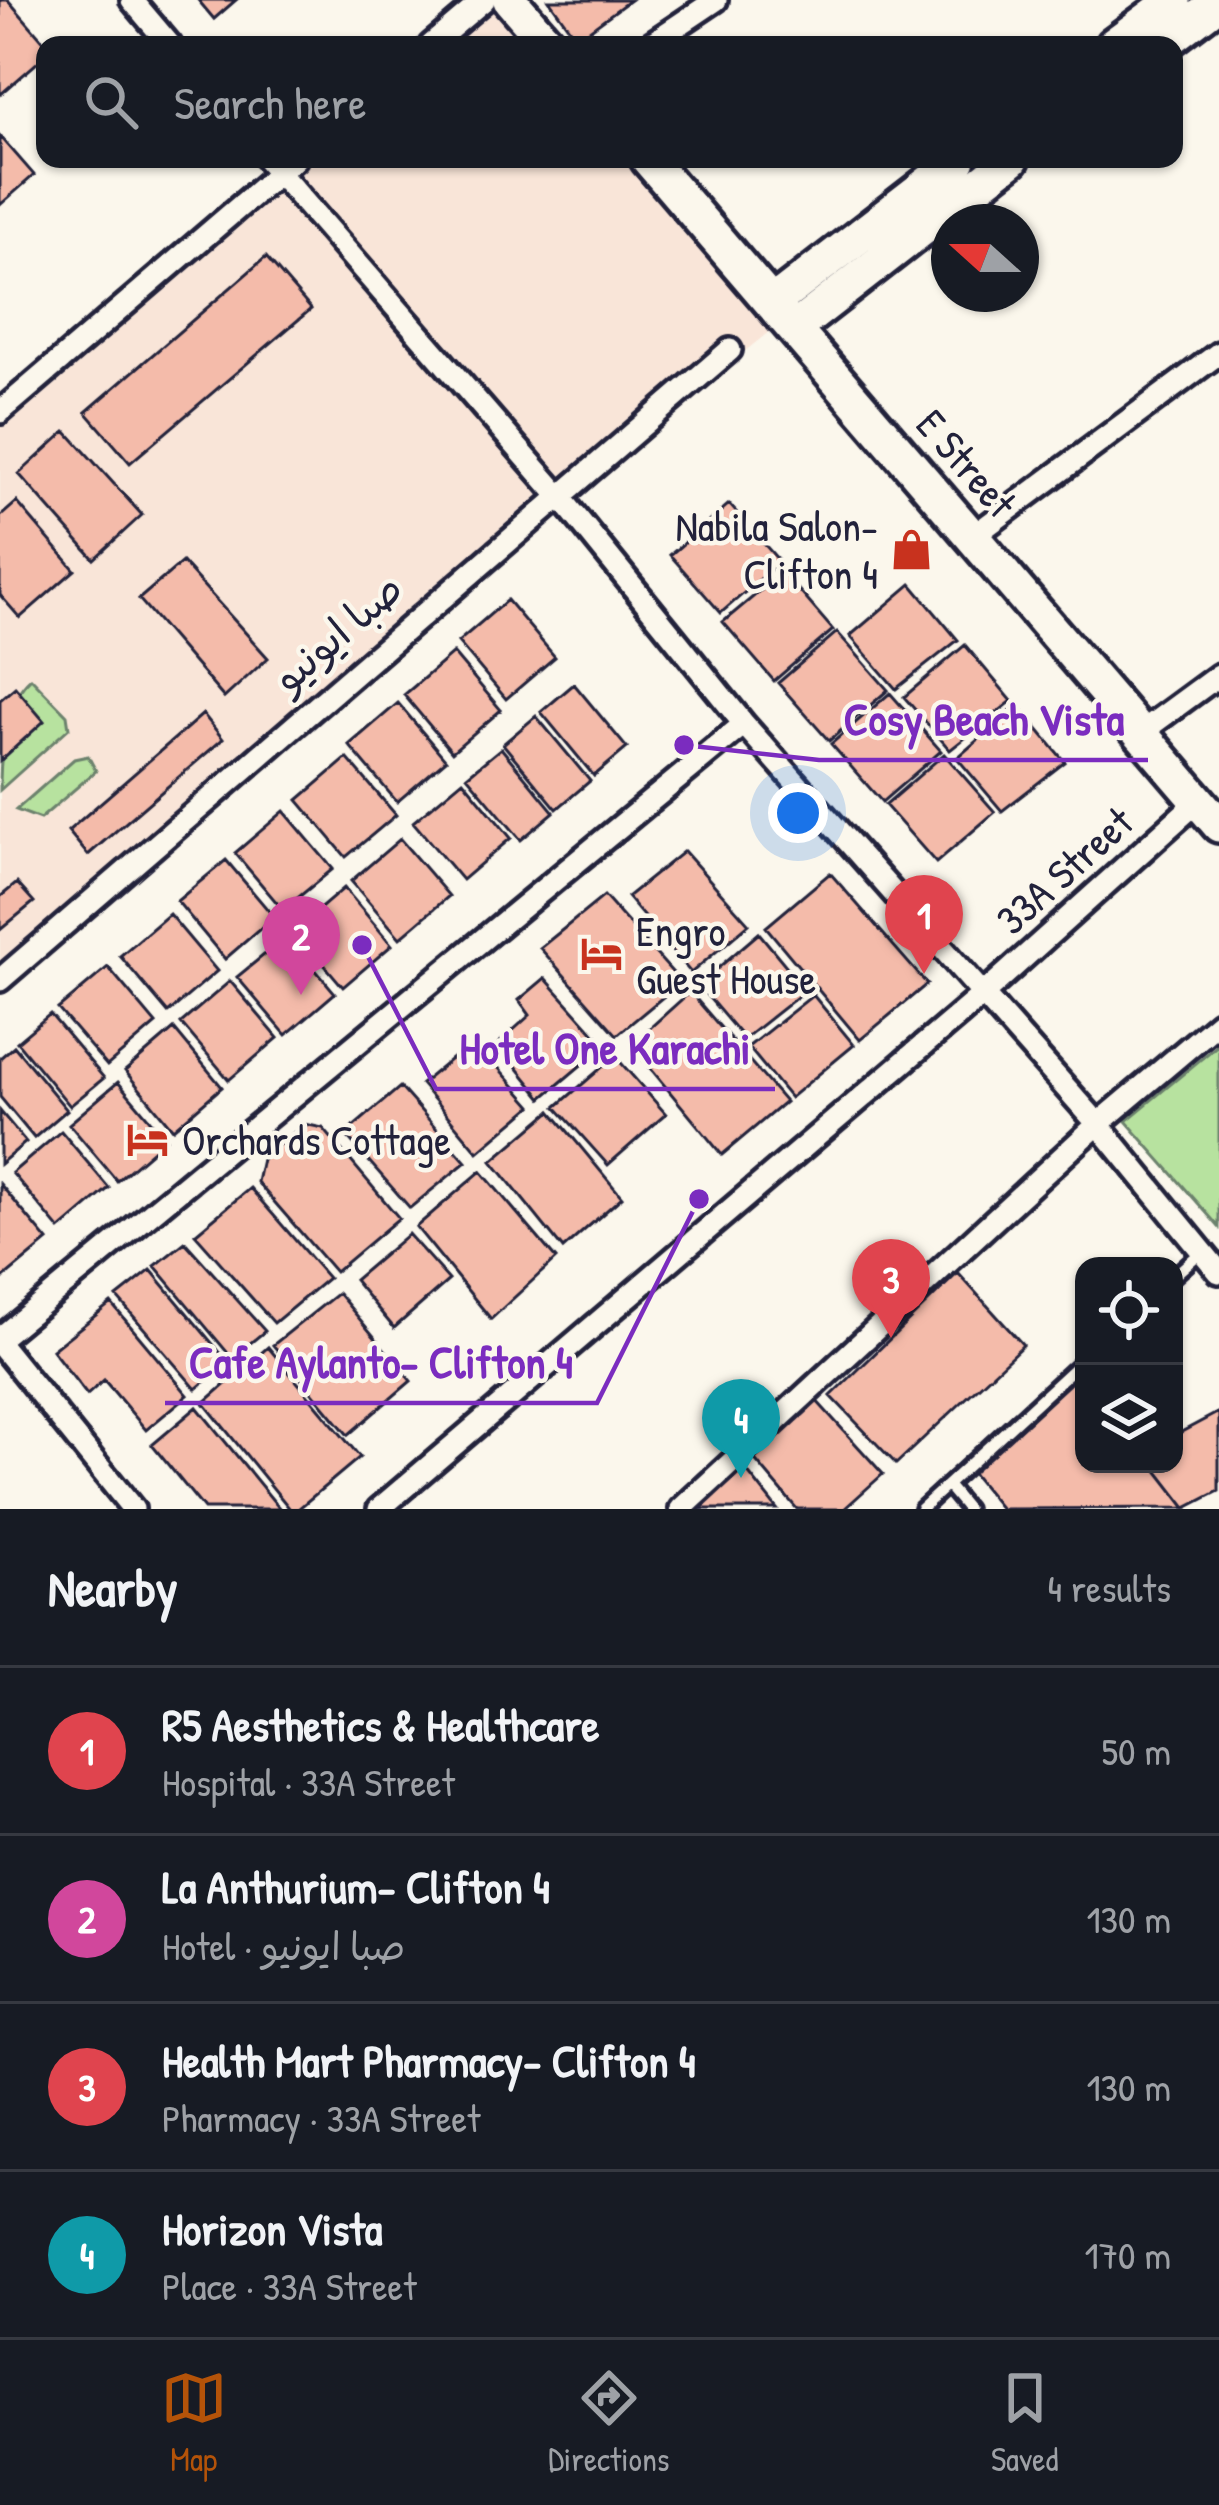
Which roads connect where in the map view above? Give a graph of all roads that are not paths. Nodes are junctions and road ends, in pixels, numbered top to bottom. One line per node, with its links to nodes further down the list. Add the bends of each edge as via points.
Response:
1 (132, 0): 7 (street)
2 (484, 0): 8 (street)
3 (510, 0): 9 (main road)
4 (716, 0): 10 (street)
5 (1174, 0): 11 (main road)
6 (1219, 2): 12 (main road)
7 (162, 36)
8 (441, 36)
9 (541, 36)
10 (662, 36)
11 (1125, 36)
12 (1174, 36)
13 (275, 168): 21 (street)
14 (283, 168): 22 (street)
15 (655, 168): 18 (main road, E Street)
16 (949, 168): 18 (main road)
17 (999, 168): 18 (main road)
18 (783, 316): 23 (main road, E Street)
19 (730, 350): 22 (street, صبا ایونیو)
20 (1219, 353): 23 (street)
21 (3, 404)
22 (562, 499): 25 (street); 28 (street, صبا ایونیو)
23 (972, 537): 26 (main road, E Street)
24 (1219, 675): 26 (street)
25 (744, 724): 29 (street); 35 (street)
26 (1140, 733): 27 (main road, E Street)
27 (1209, 813): 29 (street, 33A Street)
28 (0, 980)
29 (980, 998): 31 (street); 39 (street, 33A Street)
30 (1219, 1022): 31 (street)
31 (1098, 1124): 32 (street); 40 (street)
32 (1202, 1251): 33 (lane); 34 (street)
33 (1183, 1268)
34 (1219, 1272)
35 (0, 1341): 38 (street)
36 (1077, 1365): 37 (lane)
37 (947, 1485): 41 (lane); 42 (lane)
38 (133, 1509)
39 (379, 1509)
40 (681, 1509)
41 (921, 1509)
42 (967, 1509)

